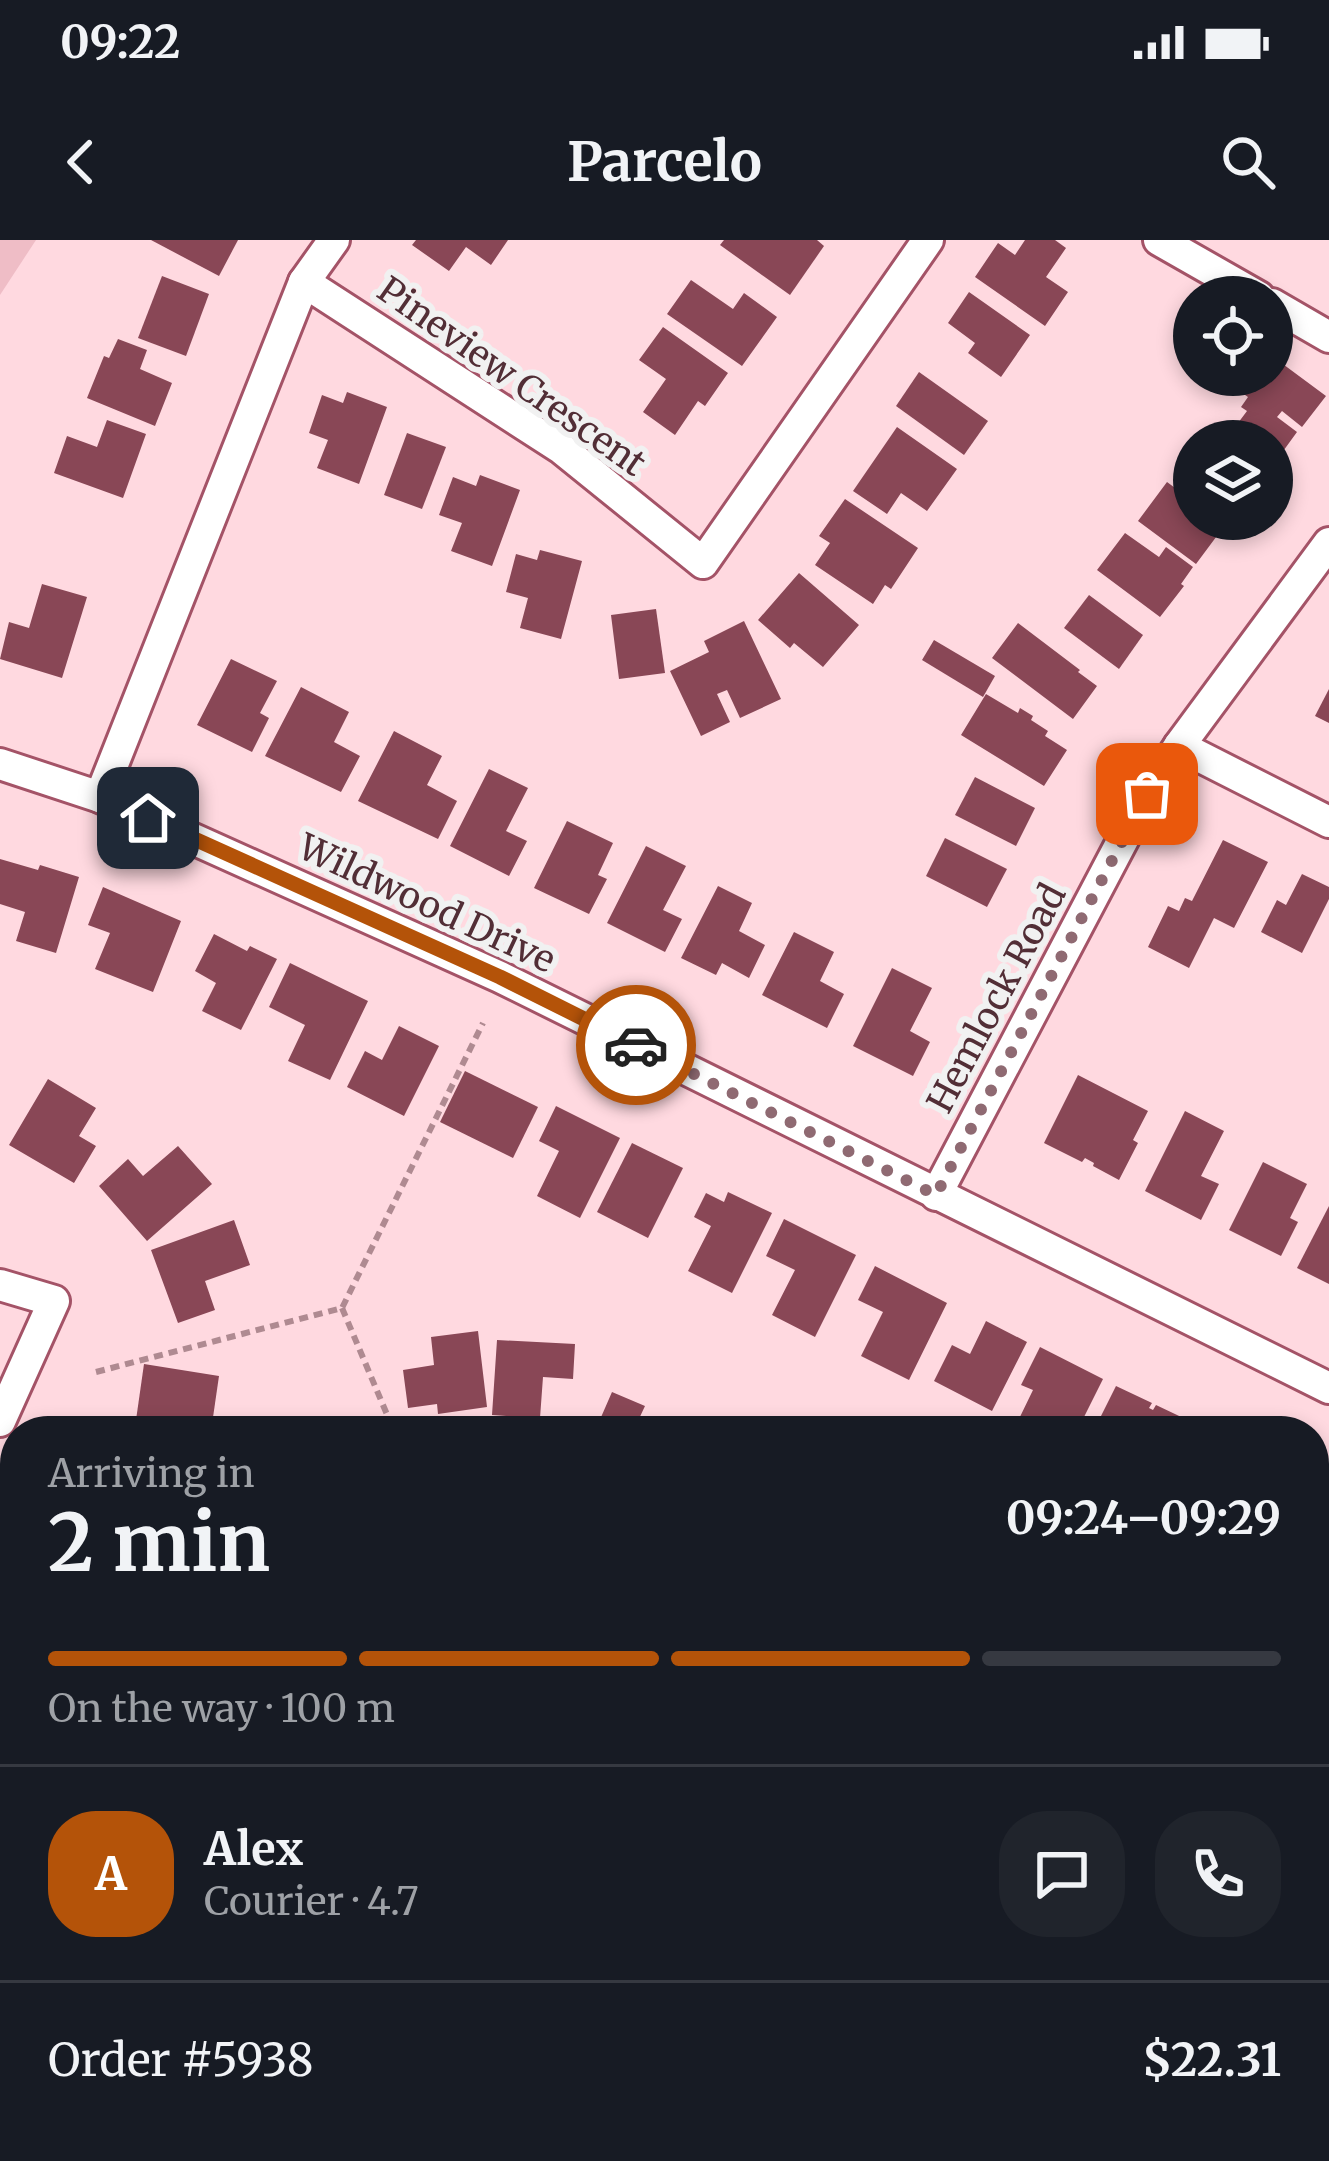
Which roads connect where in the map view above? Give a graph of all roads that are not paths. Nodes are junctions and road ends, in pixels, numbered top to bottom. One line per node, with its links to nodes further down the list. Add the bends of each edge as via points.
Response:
1 (334, 240): 5 (street)
2 (928, 240): 5 (street, Pineview Crescent, via 703,562 562,448)
3 (1159, 240): 4 (street)
4 (1222, 276)
5 (304, 282): 11 (street)
6 (1293, 316): 7 (street)
7 (1329, 337)
8 (1329, 543): 9 (street, Hemlock Road)
9 (1179, 746): 12 (street); 13 (street, Hemlock Road)
10 (0, 764): 11 (street, Wildwood Drive)
11 (100, 797): 13 (street, Wildwood Drive, via 500,977)
12 (1329, 822)
13 (936, 1195): 15 (street, Wildwood Drive)
14 (0, 1285): 16 (street, via 54,1301)
15 (1329, 1388)
16 (2, 1416)

